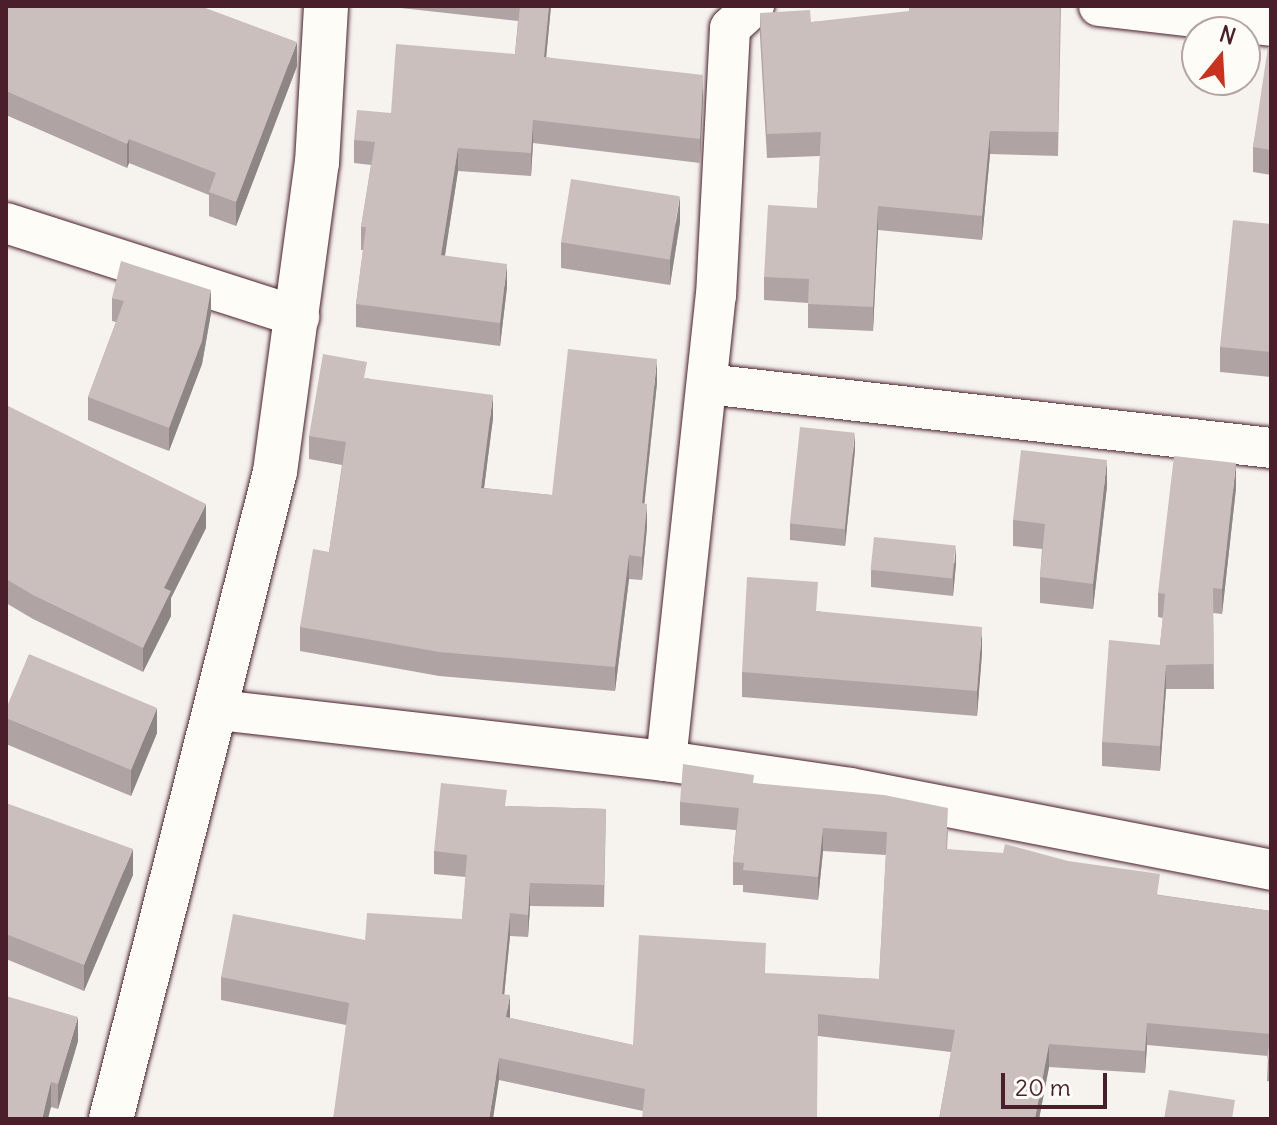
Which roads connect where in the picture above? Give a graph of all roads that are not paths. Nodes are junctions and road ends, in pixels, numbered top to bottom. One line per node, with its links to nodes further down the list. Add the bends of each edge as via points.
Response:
1 (326, 6): 6 (street, via 317,163)
2 (754, 6): 7 (street, via 730,28)
3 (1099, 6): 4 (street)
4 (1271, 26)
5 (6, 223): 6 (street)
6 (299, 317): 9 (street, via 275,472)
7 (707, 384): 8 (street); 10 (street)
8 (1271, 448)
9 (218, 710): 10 (street); 12 (street)
10 (666, 761): 11 (street, via 850,788)
11 (1271, 870)
12 (111, 1119)

